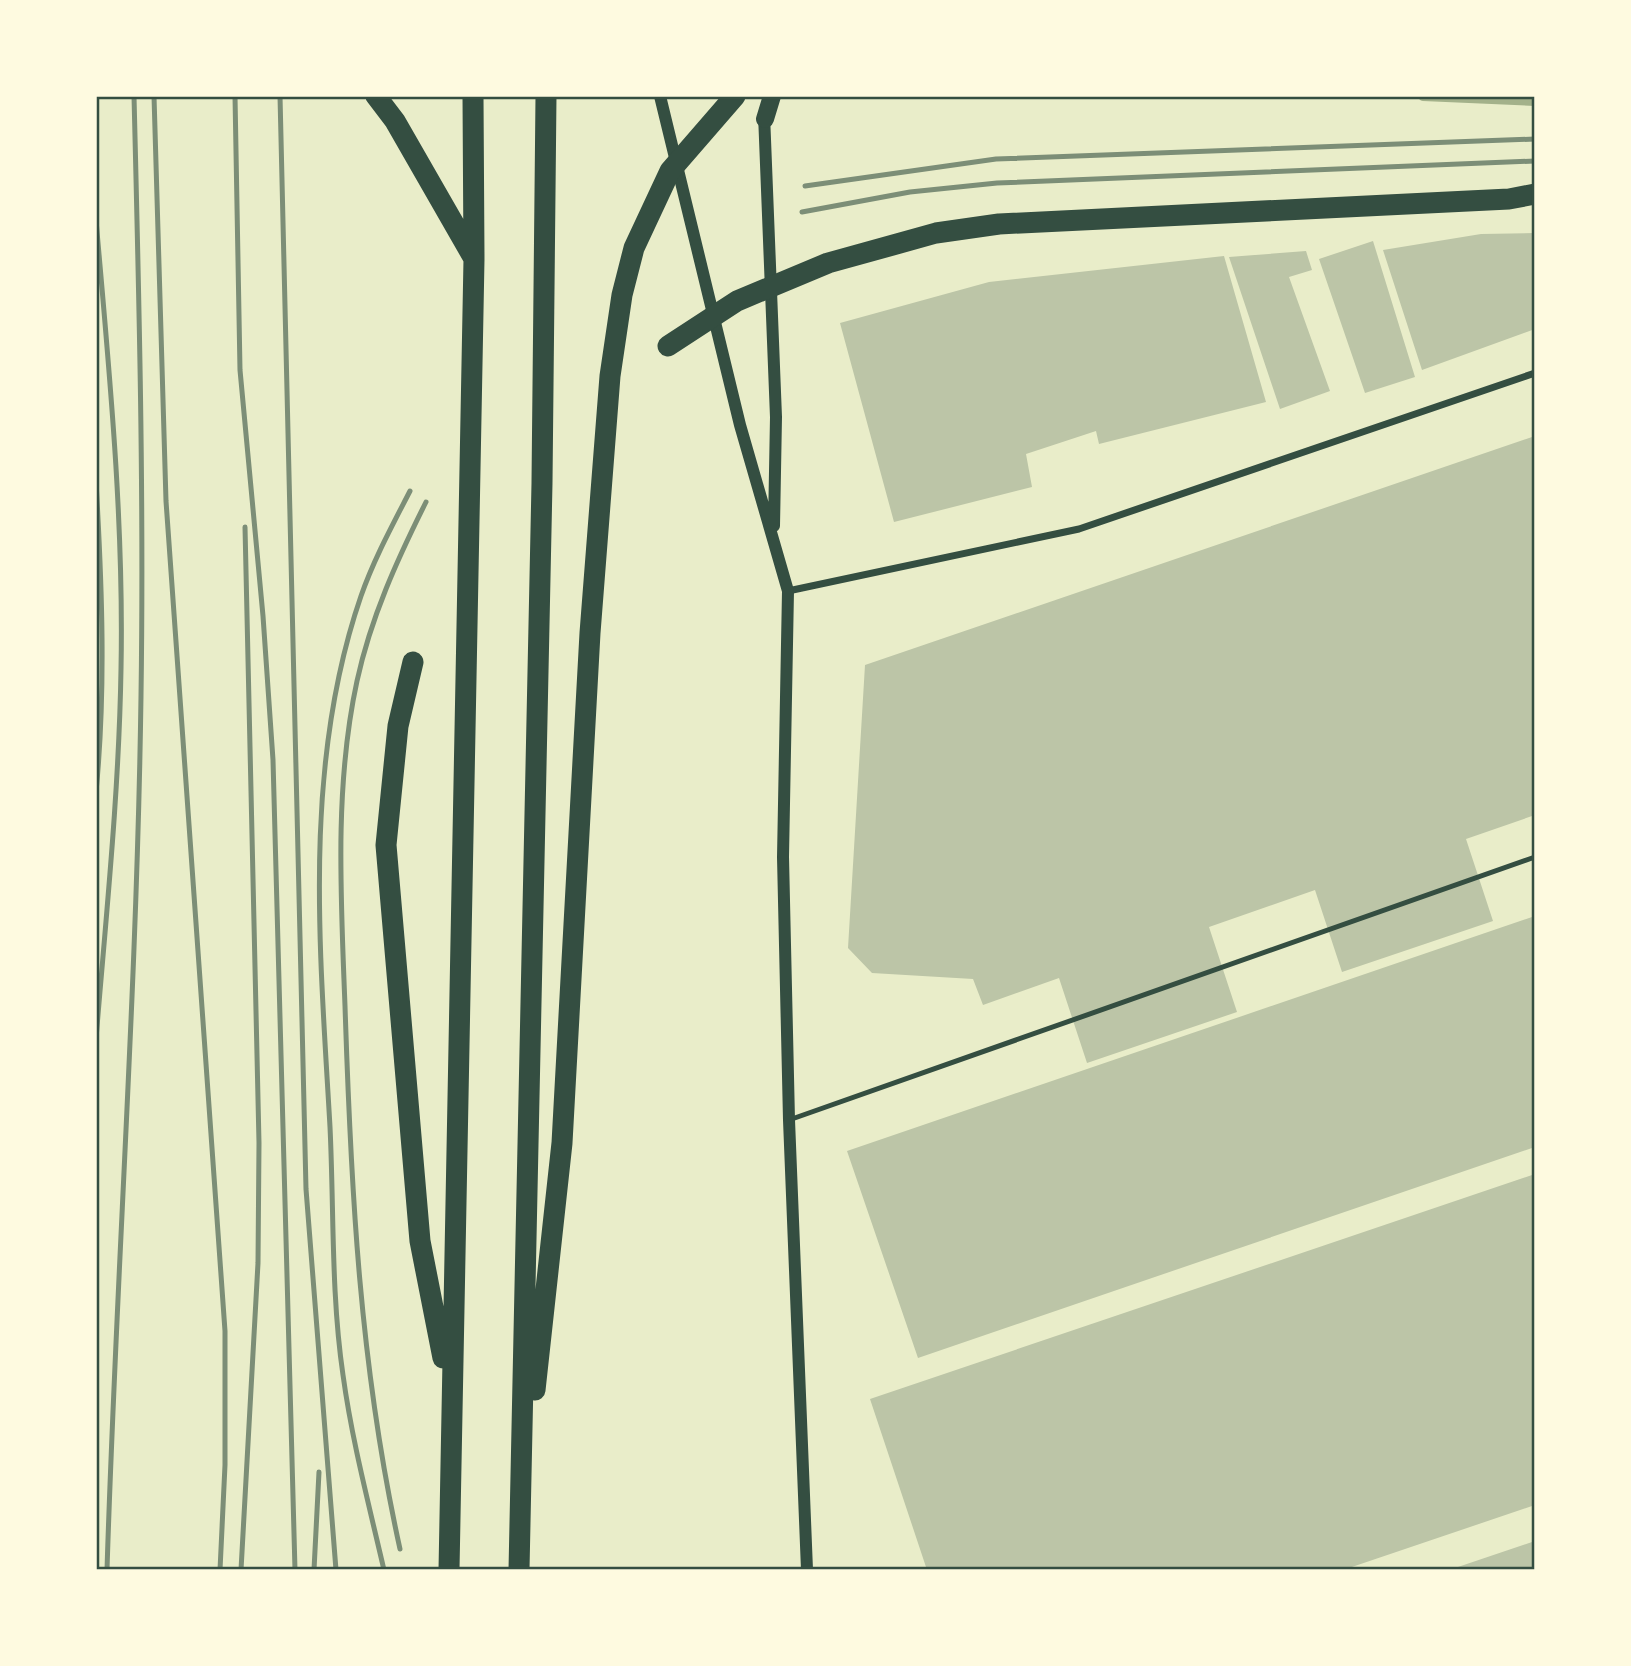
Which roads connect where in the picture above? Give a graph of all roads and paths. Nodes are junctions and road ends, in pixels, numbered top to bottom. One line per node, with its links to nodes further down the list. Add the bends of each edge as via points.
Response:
1 (376, 96): 10 (highway)
2 (473, 96): 10 (highway)
3 (546, 96): 19 (highway)
4 (660, 96): 13 (street, via 727,374)
5 (735, 96): 19 (highway, via 670,171 634,247 622,295 610,376 590,633 562,1143)
6 (763, 96): 8 (street)
7 (772, 96): 8 (main road)
8 (765, 119): 13 (street)
9 (1535, 194): 11 (highway, via 1509,199 999,224 936,233 828,263 737,301)
10 (474, 259): 18 (highway)
11 (668, 346)
12 (1535, 373): 14 (street, via 1079,528)
13 (774, 540): 14 (street)
14 (788, 592): 17 (street, via 783,858)
15 (413, 662): 18 (highway, via 398,726 386,845 420,1241)
16 (1535, 857): 17 (lane)
17 (789, 1119): 22 (street)
18 (451, 1394): 20 (highway)
19 (520, 1521): 21 (highway)
20 (449, 1570)
21 (519, 1570)
22 (807, 1570)

